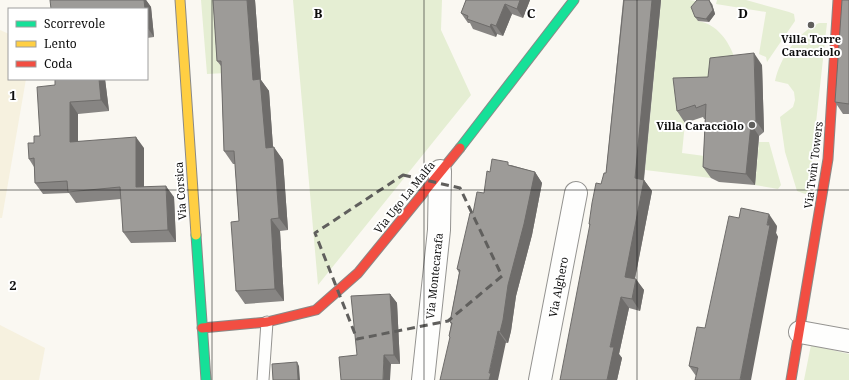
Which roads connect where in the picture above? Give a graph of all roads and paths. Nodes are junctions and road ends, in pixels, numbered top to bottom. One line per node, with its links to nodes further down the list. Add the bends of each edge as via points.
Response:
1 (180, 0): 7 (street, Via Corsica)
2 (574, 0): 4 (street, Via Ugo La Malfa)
3 (838, 0): 8 (street, Via Twin Towers, via 828,159)
4 (440, 171): 6 (street, Via Ugo La Malfa, via 358,274 316,310); 12 (street, Via Montecarafa, via 439,230)
5 (576, 193): 13 (street, Via Alghero)
6 (267, 322): 7 (street, Via Ugo La Malfa); 11 (lane)
7 (202, 328): 10 (street, Via Corsica)
8 (800, 332): 9 (street); 14 (street, Via Twin Towers)
9 (849, 341)
10 (206, 380)
11 (263, 380)
12 (423, 380)
13 (540, 380)
14 (791, 380)

